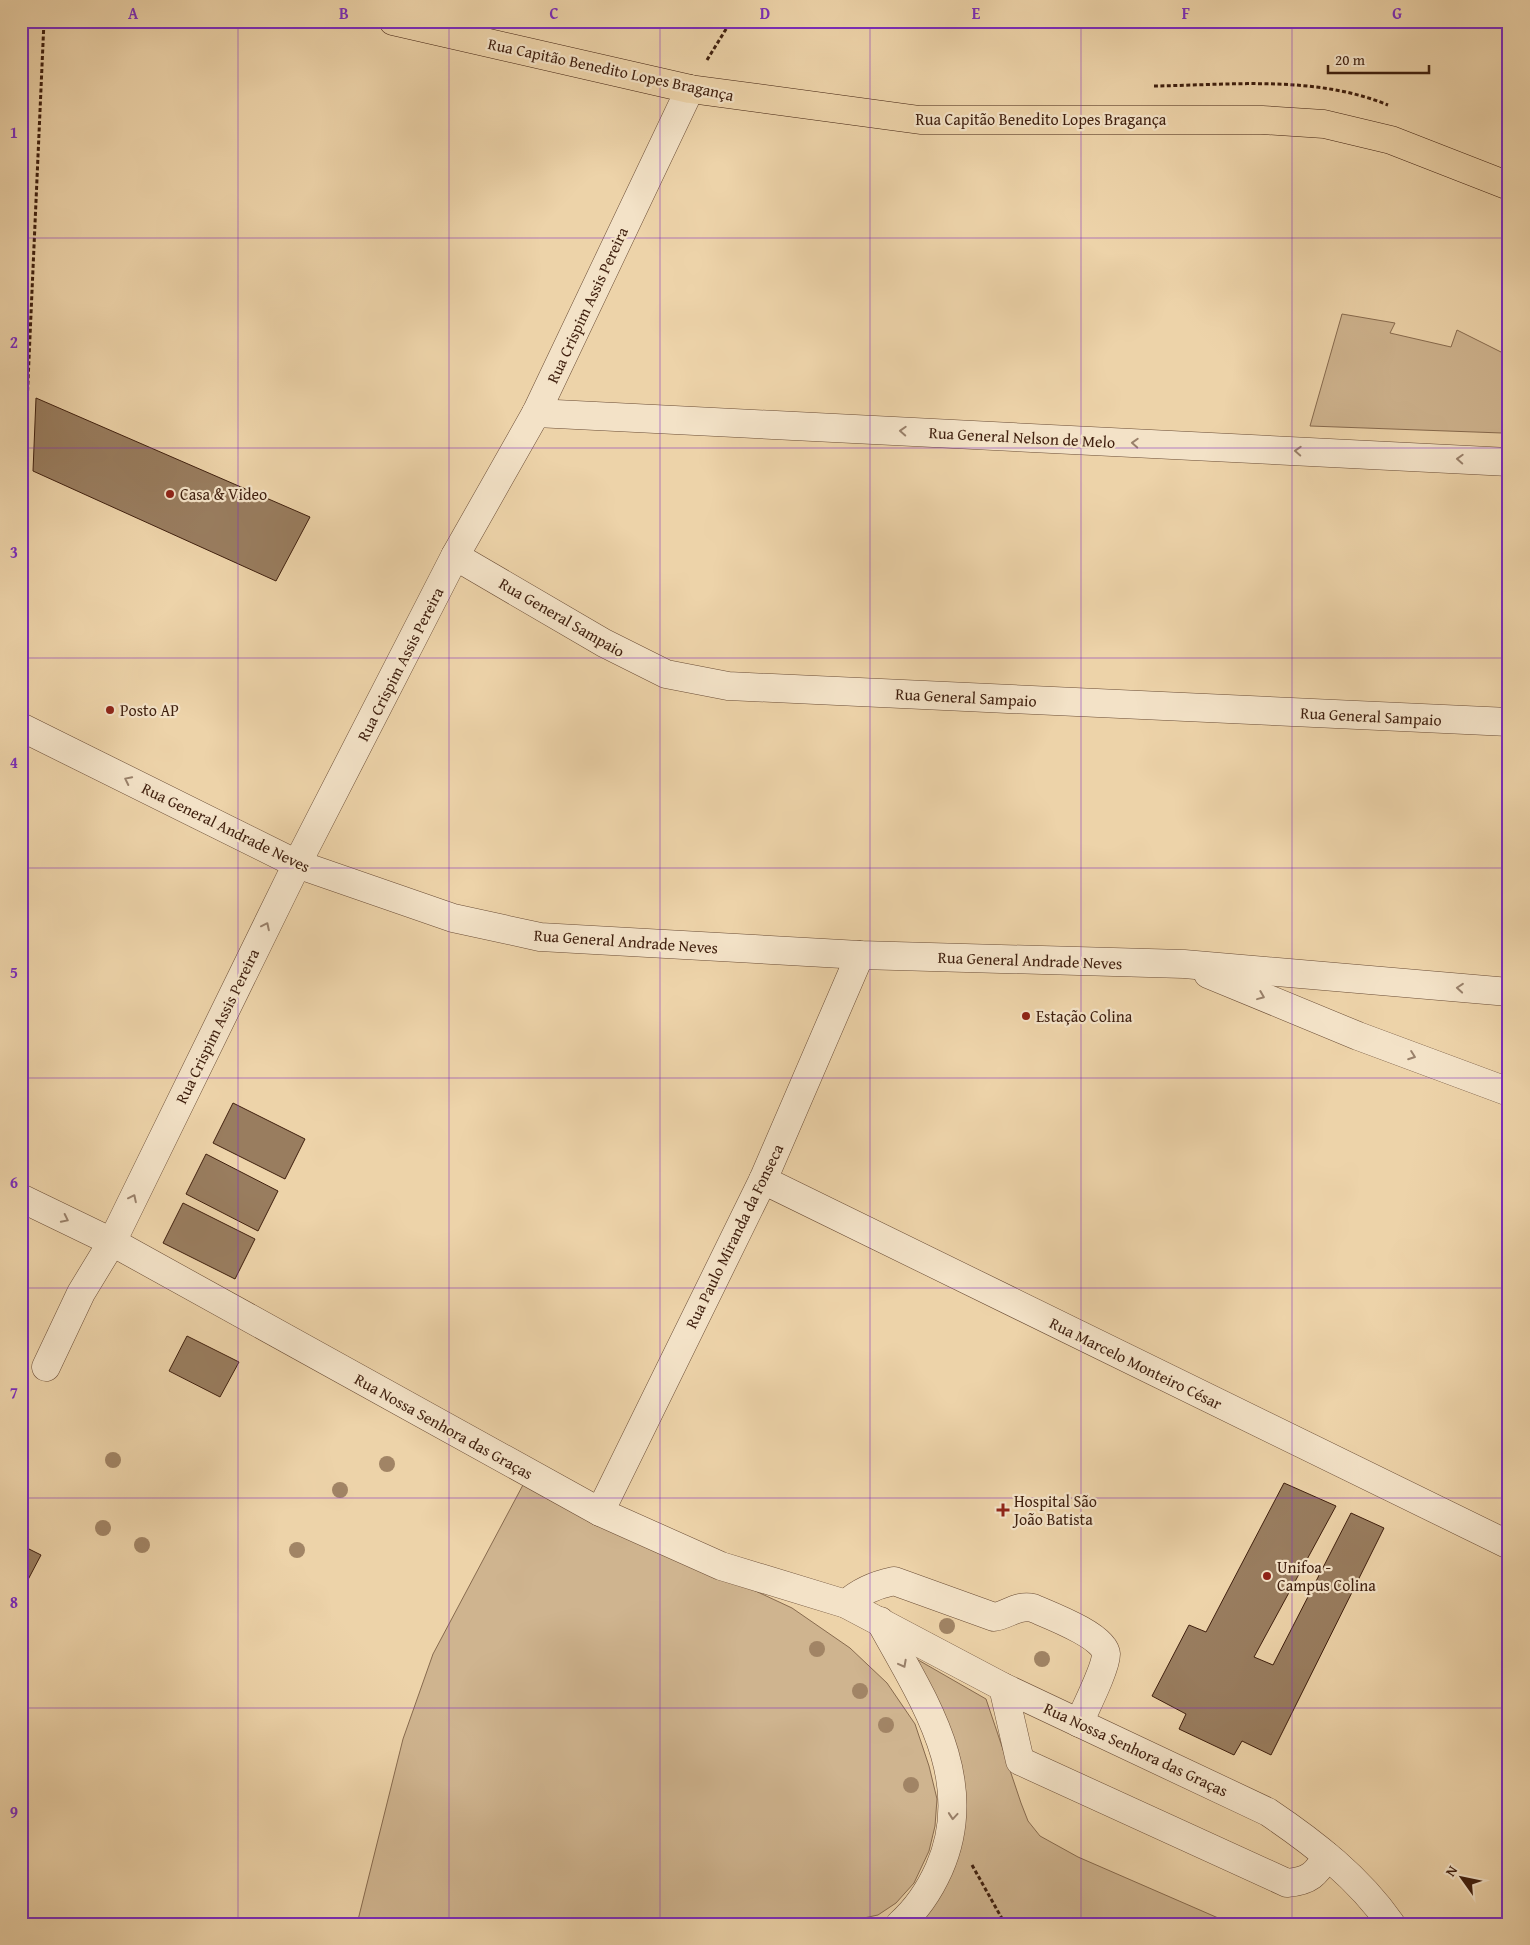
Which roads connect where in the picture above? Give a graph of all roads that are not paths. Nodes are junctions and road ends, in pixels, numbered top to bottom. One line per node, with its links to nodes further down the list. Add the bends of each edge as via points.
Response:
1 (392, 21): 2 (main road, Rua Capitão Benedito Lopes Bragança)
2 (690, 88): 3 (main road, Rua Capitão Benedito Lopes Bragança, via 920,120 1262,120 1324,124 1391,140); 4 (street, Rua Crispim Assis Pereira)
3 (1509, 186)
4 (536, 412): 5 (street, Rua General Nelson de Melo, one-way to 4); 6 (street, Rua Crispim Assis Pereira)
5 (1509, 462)
6 (455, 556): 7 (street, Rua General Sampaio, via 604,643 666,674 728,686); 9 (street, Rua Crispim Assis Pereira)
7 (1509, 722)
8 (21, 727): 9 (street, Rua General Andrade Neves, one-way to 8)
9 (297, 864): 10 (street, Rua General Andrade Neves, via 452,918 540,937); 16 (street, Rua Crispim Assis Pereira, one-way to 9)
10 (860, 955): 11 (street, Rua General Andrade Neves); 14 (street, Rua Paulo Miranda da Fonseca)
11 (1184, 964): 12 (street, Rua General Andrade Neves, one-way to 11); 13 (street, Rua General Andrade Neves, one-way to 13, via 1358,1036)
12 (1509, 992)
13 (1509, 1092)
14 (763, 1180): 18 (street, Rua Paulo Miranda da Fonseca); 19 (street, Rua Marcelo Monteiro César)
15 (21, 1198): 16 (street, Rua Nossa Senhora das Graças, one-way to 16)
16 (112, 1242): 17 (street, Rua Crispim Assis Pereira, via 81,1293); 18 (street, Rua Nossa Senhora das Graças)
17 (46, 1367)
18 (600, 1512): 20 (street, Rua Nossa Senhora das Graças, via 720,1566)
19 (1509, 1545)
20 (846, 1604): 21 (street, Rua Nossa Senhora das Graças); 23 (street, via 864,1590 894,1581 994,1617 1024,1606 1033,1608 1088,1634 1097,1639 1106,1654)
21 (880, 1621): 22 (street, Rua Nossa Senhora das Graças); 26 (street, one-way to 26, via 925,1705 945,1752 953,1785 952,1829 944,1857 933,1883)
22 (1003, 1687): 23 (street, Rua Nossa Senhora das Graças); 24 (street, via 1020,1761 1287,1883 1301,1882 1313,1876)
23 (1079, 1723): 24 (street, Rua Nossa Senhora das Graças, via 1268,1812)
24 (1327, 1856): 25 (street, Rua Nossa Senhora das Graças)
25 (1375, 1902): 27 (street, Rua Nossa Senhora das Graças); 28 (street, Rua Nossa Senhora das Graças)
26 (900, 1924)
27 (1391, 1924)
28 (1412, 1924)

